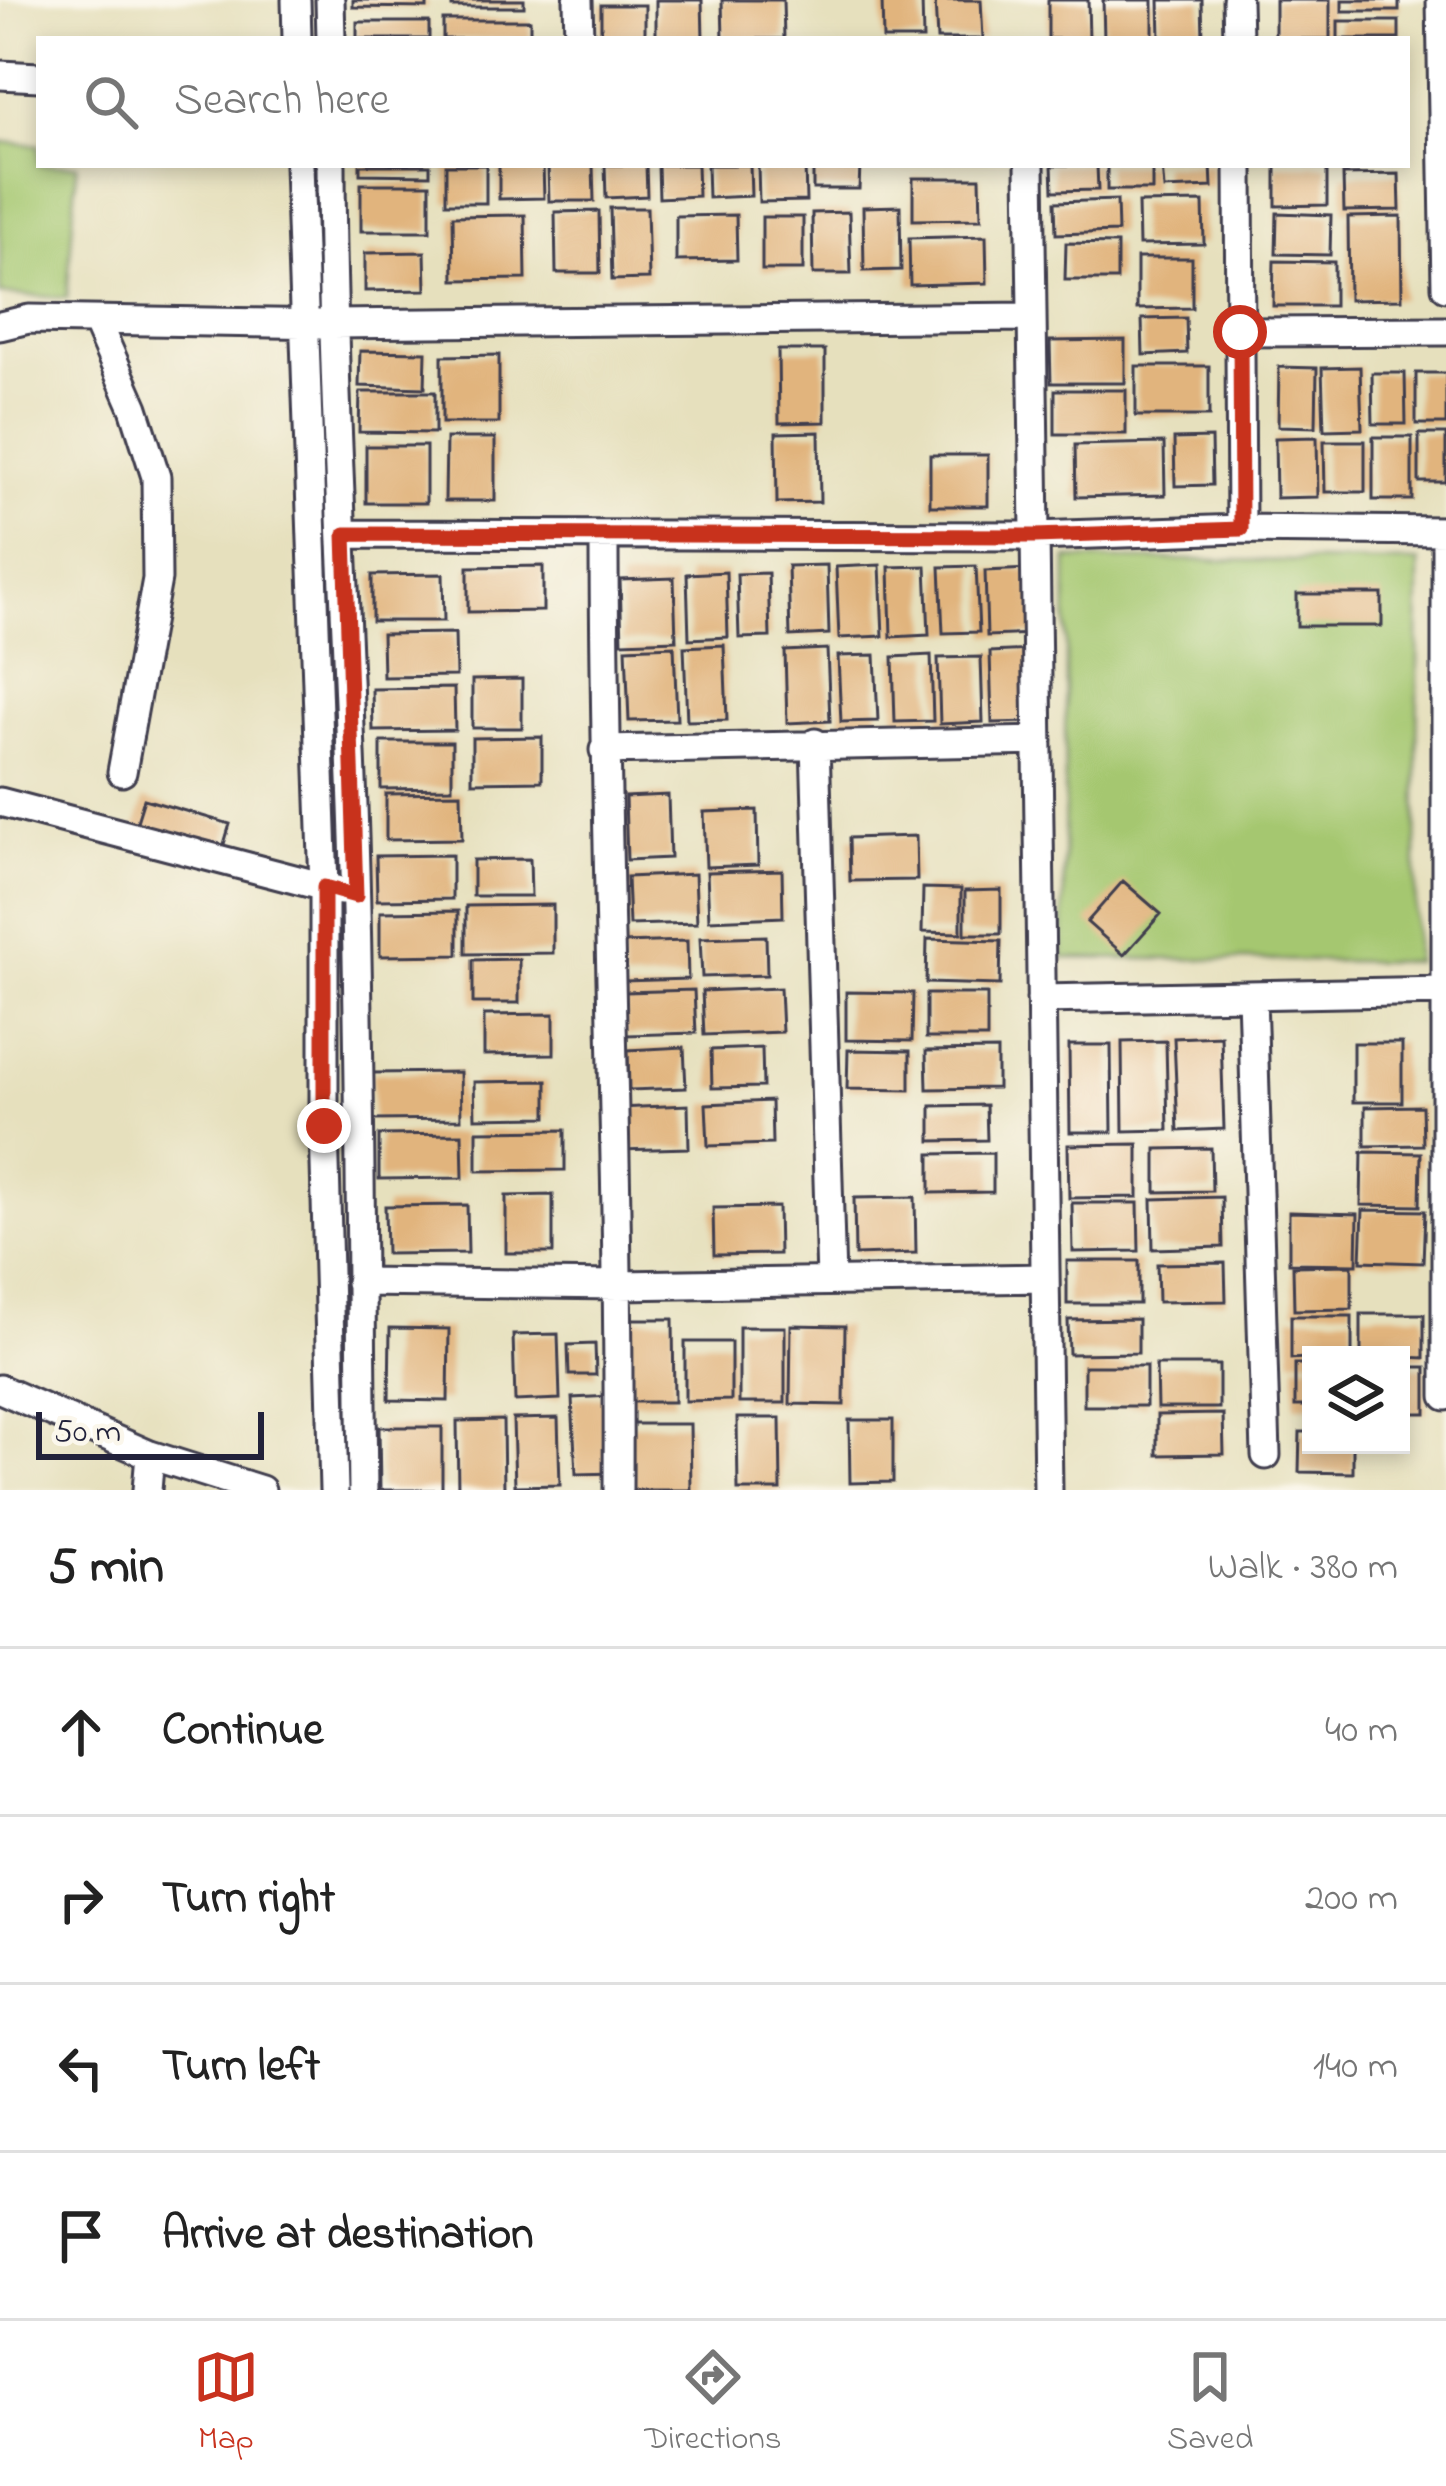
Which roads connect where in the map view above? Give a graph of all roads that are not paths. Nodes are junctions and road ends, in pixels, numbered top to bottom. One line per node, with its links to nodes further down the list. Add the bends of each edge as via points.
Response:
1 (296, 0): 6 (street)
2 (330, 0): 7 (street)
3 (578, 0): 8 (street)
4 (1237, 0): 9 (street)
5 (1441, 0): 12 (street)
6 (297, 36)
7 (331, 36)
8 (579, 36)
9 (1238, 36)
10 (0, 75): 11 (street)
11 (36, 77)
12 (1445, 142): 17 (street)
13 (299, 168): 20 (street)
14 (332, 168): 21 (street)
15 (1030, 168): 18 (street)
16 (1239, 168): 24 (street)
17 (1446, 287)
18 (1032, 317): 21 (street); 29 (street)
19 (96, 321): 20 (street); 22 (street); 33 (street, via 156,477 157,579)
20 (303, 324): 21 (street); 35 (street)
21 (332, 324): 27 (street)
22 (0, 326)
23 (1446, 331): 24 (street)
24 (1240, 332): 25 (street)
25 (1241, 529): 26 (street); 29 (street)
26 (1446, 531): 37 (street)
27 (345, 534): 28 (street); 36 (street)
28 (604, 535): 29 (street); 32 (street)
29 (1035, 536): 30 (street)
30 (1038, 741): 31 (street); 39 (street)
31 (815, 743): 32 (street); 42 (street)
32 (604, 750): 44 (street)
33 (122, 772)
34 (0, 802): 35 (street)
35 (324, 887): 36 (street); 51 (street)
36 (356, 896): 43 (street)
37 (1445, 991): 38 (street); 40 (street)
38 (1252, 994): 39 (street); 48 (street)
39 (1041, 999): 41 (street)
40 (1446, 1191): 46 (street)
41 (1045, 1278): 42 (street); 54 (street)
42 (831, 1281): 44 (street)
43 (360, 1282): 44 (street); 52 (street)
44 (619, 1285): 53 (street)
45 (0, 1389): 47 (street)
46 (1446, 1396)
47 (150, 1455): 49 (street); 50 (street)
48 (1266, 1455)
49 (147, 1490)
50 (261, 1490)
51 (334, 1490)
52 (363, 1490)
53 (618, 1490)
54 (1048, 1490)

